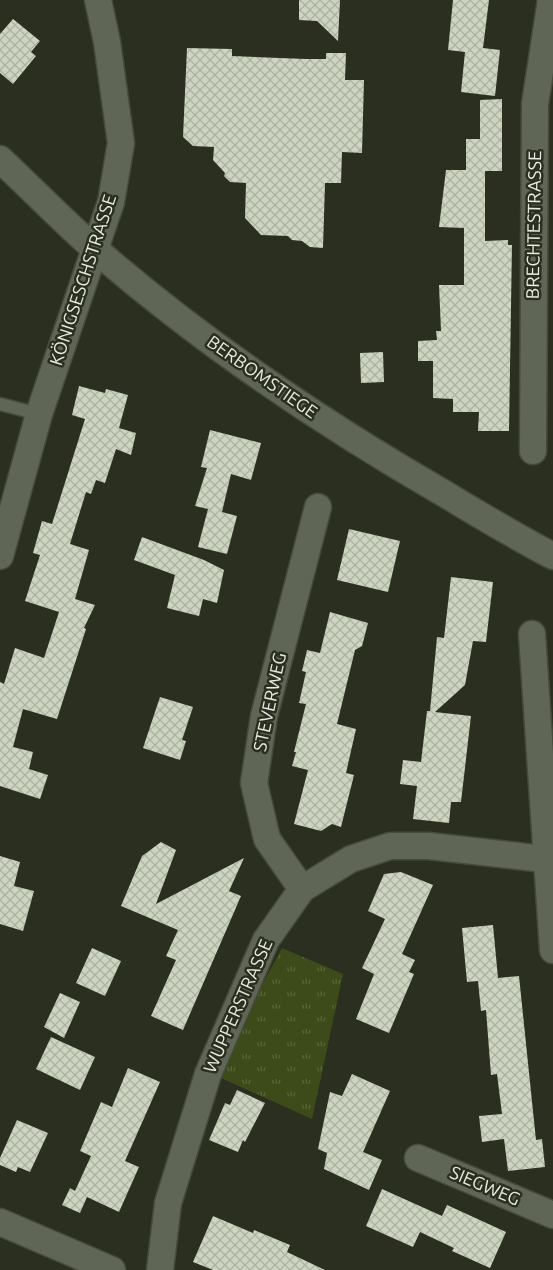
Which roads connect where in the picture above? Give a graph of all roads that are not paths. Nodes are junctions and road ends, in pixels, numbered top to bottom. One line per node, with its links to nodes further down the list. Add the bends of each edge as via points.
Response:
1 (98, 0): 4 (street, KÖNIGSESCHSTRASSE, via 121,143 111,202)
2 (551, 0): 5 (street, BRECHTESTRASSE, via 535,104)
3 (0, 158): 4 (street, BERBOMSTIEGE)
4 (95, 249): 7 (street, KÖNIGSESCHSTRASSE); 11 (street, BERBOMSTIEGE, via 224,351 322,419 377,455)
5 (543, 328): 8 (street, BRECHTESTRASSE)
6 (0, 404): 7 (lane)
7 (39, 414): 10 (street, KÖNIGSESCHSTRASSE)
8 (533, 451)
9 (318, 506): 14 (street, STEVERWEG, via 264,716 254,783 267,839)
10 (0, 556)
11 (553, 556)
12 (532, 634): 13 (street)
13 (550, 860): 14 (street, WUPPERSTRASSE, via 428,846 390,846 351,859); 15 (street)
14 (302, 889): 20 (street, WUPPERSTRASSE, via 266,940 208,1074 168,1203)
15 (553, 950)
16 (418, 1158): 17 (street, SIEGWEG)
17 (553, 1214)
18 (0, 1222): 19 (street)
19 (112, 1270)
20 (160, 1270)

